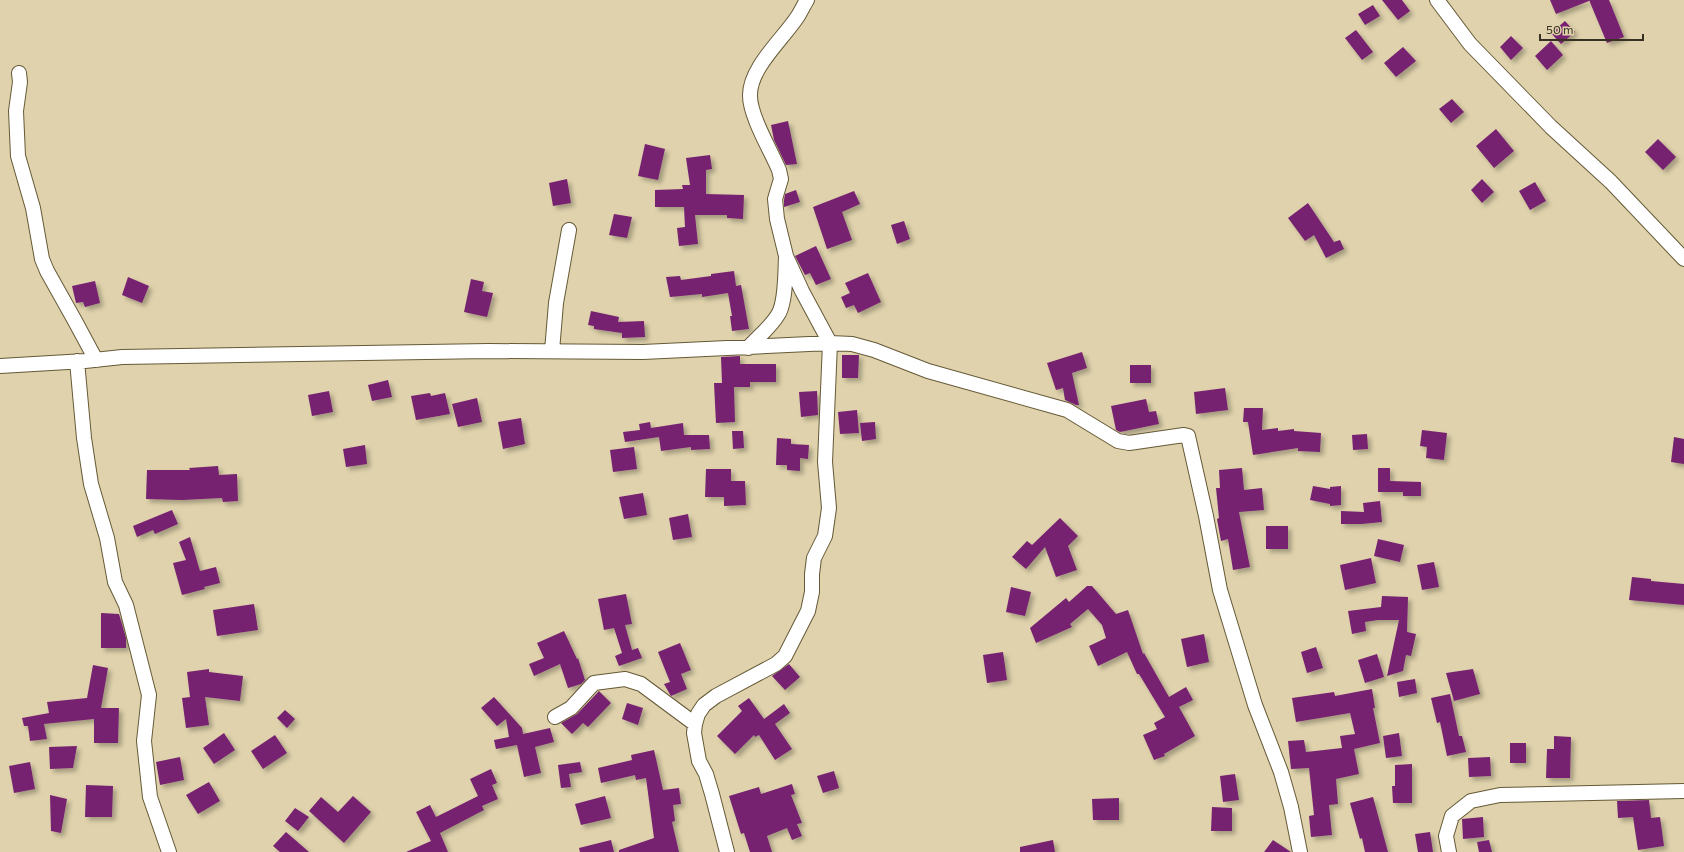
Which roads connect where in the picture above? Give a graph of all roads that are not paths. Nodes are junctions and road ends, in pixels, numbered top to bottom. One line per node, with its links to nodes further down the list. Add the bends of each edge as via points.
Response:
1 (807, 0): 5 (street, via 798,16 764,59 751,85 750,97 754,114 779,170 781,179 776,199 777,219)
2 (1437, 0): 6 (street, via 1470,44 1551,127 1611,182)
3 (19, 72): 10 (street, via 16,111 18,156 33,208 42,259)
4 (569, 230): 9 (street, via 556,303)
5 (786, 256): 7 (street); 8 (street, via 779,312 775,320)
6 (1684, 259)
7 (830, 343): 8 (street); 14 (street, via 825,462 829,508 825,536 814,558 808,611 785,656 776,664 704,705); 18 (street, via 852,344 874,350 928,371 1067,410 1118,441 1129,443 1188,436 1220,590 1255,706 1292,807)
8 (748, 348): 9 (street, via 643,352)
9 (552, 351): 10 (street, via 122,357)
10 (96, 360): 11 (street)
11 (77, 361): 12 (street); 16 (street, via 91,484 107,538 115,582 126,605 149,695 144,741 150,797)
12 (0, 366)
13 (555, 717): 14 (street, via 571,708 594,683 625,679 641,684)
14 (695, 724): 17 (street, via 699,761 712,794)
15 (1684, 791): 19 (street, via 1500,795 1471,801 1452,816 1446,836)
16 (170, 852)
17 (727, 852)
18 (1300, 852)
19 (1449, 852)

